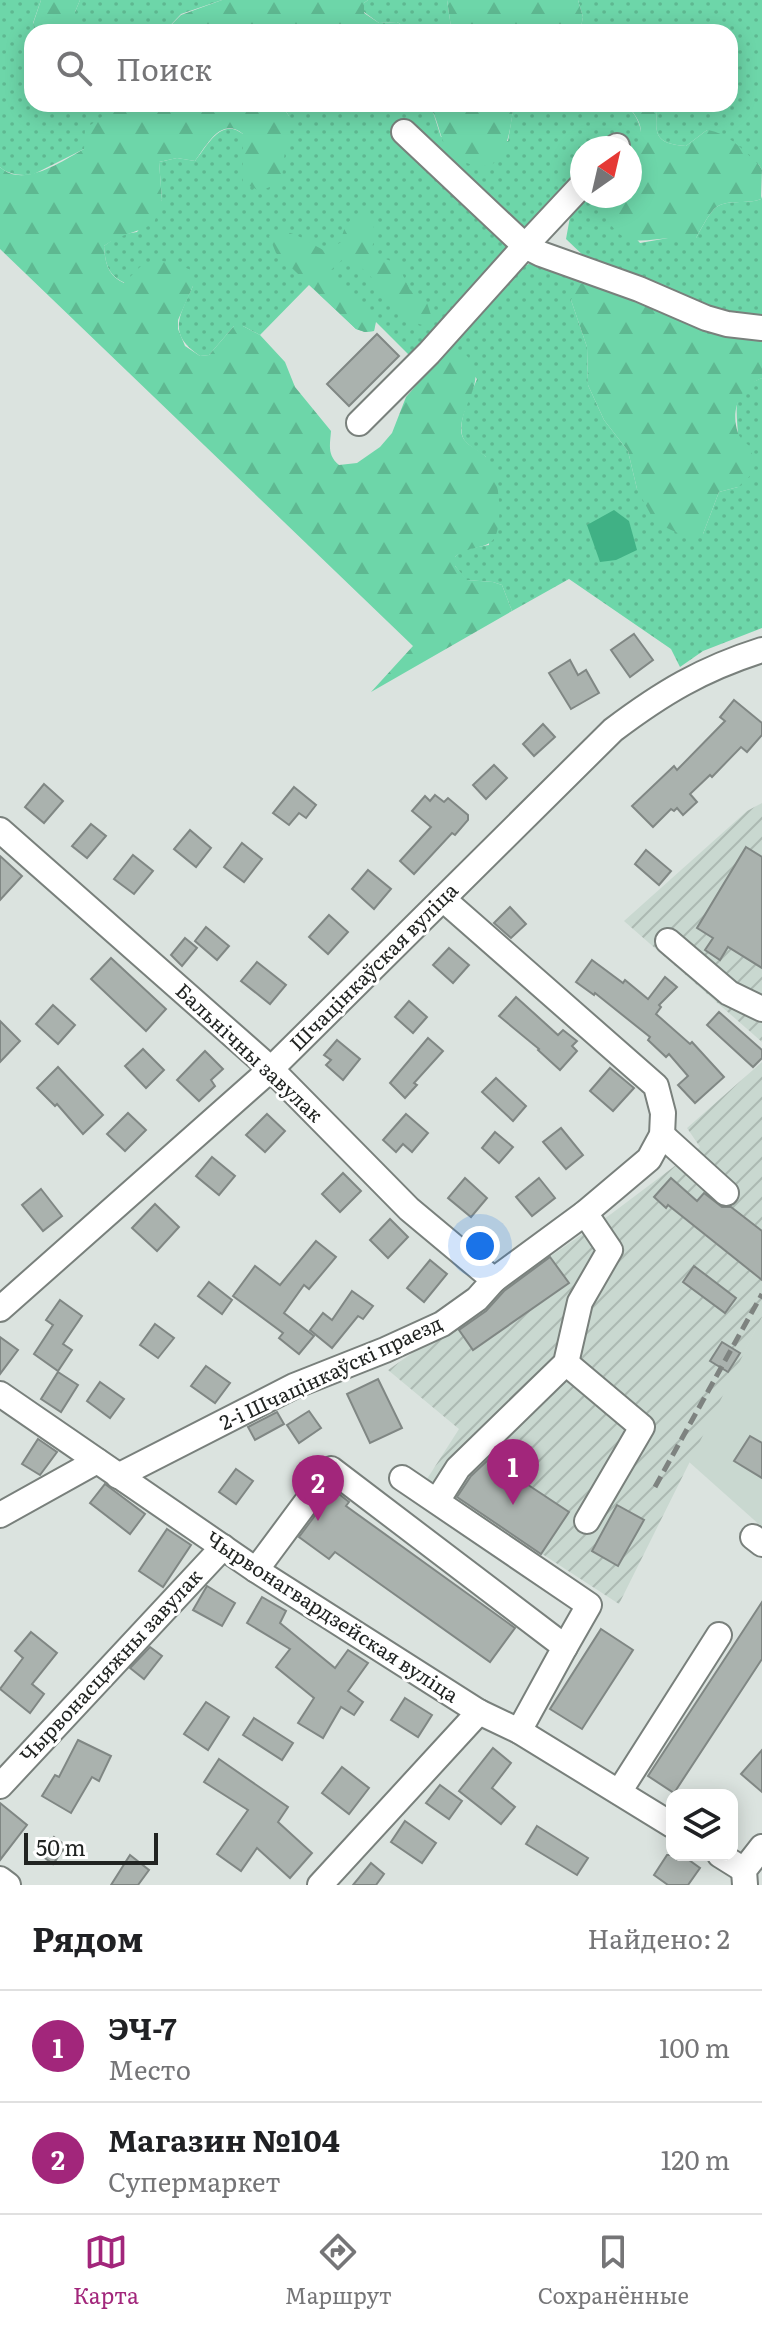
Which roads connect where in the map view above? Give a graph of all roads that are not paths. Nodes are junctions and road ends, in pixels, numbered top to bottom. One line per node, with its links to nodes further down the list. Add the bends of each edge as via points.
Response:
1 (404, 132): 3 (street)
2 (570, 198): 3 (street)
3 (525, 246): 4 (street, via 706,318); 5 (street)
4 (762, 328)
5 (359, 423)
6 (762, 650): 8 (street, Шчацінкаўская вуліца, via 702,672 613,730)
7 (0, 830): 11 (street, Бальнічны завулак)
8 (443, 899): 11 (street, Шчацінкаўская вуліца); 12 (street, via 656,1086)
9 (668, 941): 10 (street, via 729,993)
10 (762, 1009)
11 (271, 1069): 15 (street, Бальнічны завулак, via 409,1209); 16 (street, Шчацінкаўская вуліца)
12 (662, 1135): 13 (street); 14 (street, 2-і Шчацінкаўскі праезд, via 649,1159)
13 (726, 1193)
14 (585, 1213): 15 (street, 2-і Шчацінкаўскі праезд); 17 (street, via 610,1250 580,1302)
15 (494, 1280): 20 (street, 2-і Шчацінкаўскі праезд, via 442,1324 294,1386)
16 (0, 1309)
17 (566, 1363): 22 (street, via 458,1468); 24 (street, via 642,1427)
18 (0, 1394): 19 (street, Чырвонагвардзейская вуліца)
19 (97, 1461): 20 (street, Чырвонагвардзейская вуліца); 23 (street)
20 (118, 1476): 25 (street, Чырвонагвардзейская вуліца)
21 (402, 1478): 22 (street)
22 (437, 1501): 28 (street, via 589,1605)
23 (0, 1515)
24 (587, 1521)
25 (223, 1547): 26 (street, Чырвонагвардзейская вуліца); 31 (street, Чырвонасцяжны завулак)
26 (256, 1570): 28 (street, via 331,1469); 29 (street, Чырвонагвардзейская вуліца)
27 (719, 1635): 32 (street)
28 (565, 1647): 30 (street)
29 (479, 1712): 30 (street, Чырвонагвардзейская вуліца); 39 (street)
30 (519, 1731): 32 (street, Чырвонагвардзейская вуліца)
31 (0, 1786)
32 (619, 1792): 33 (street, Чырвонагвардзейская вуліца)
33 (666, 1821)
34 (762, 1847): 36 (street)
35 (727, 1861): 36 (street)
36 (744, 1877)
37 (0, 1879): 38 (street)
38 (8, 1885)
39 (320, 1885)

